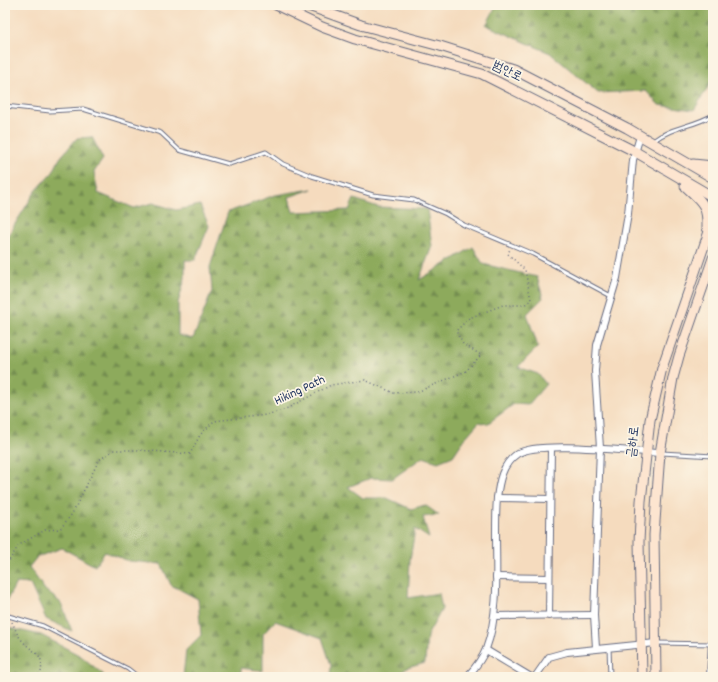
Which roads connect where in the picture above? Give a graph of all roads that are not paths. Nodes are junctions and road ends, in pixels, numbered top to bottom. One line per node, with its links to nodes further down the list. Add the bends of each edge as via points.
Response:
1 (276, 5): 7 (main road, 범안로, via 322,27 355,39 482,74)
2 (306, 5): 5 (main road, 범안로, via 361,25 513,69)
3 (5, 106): 16 (lane, via 50,111 83,109 161,133 179,150 229,164 266,152 283,164 325,180 373,195 414,200 464,225 533,254)
4 (713, 115): 6 (lane, via 665,132)
5 (640, 136): 6 (main road, 범안로); 7 (street)
6 (652, 142): 8 (main road, 범안로)
7 (634, 151): 10 (main road, 범안로); 16 (street, via 628,214 617,278)
8 (687, 163): 9 (main road); 11 (main road, 범안로)
9 (713, 166)
10 (672, 174): 12 (main road, 범안로); 14 (main road, via 696,195 707,211)
11 (713, 178)
12 (713, 197)
13 (713, 220): 14 (main road, 금하로)
14 (707, 235): 19 (main road, 금하로, via 662,368 650,420)
15 (713, 258): 20 (main road, via 679,356)
16 (611, 296): 18 (street, via 598,345 595,371)
17 (551, 448): 18 (street); 22 (street, via 530,449 510,460 499,484); 23 (street)
18 (600, 448): 19 (street); 27 (street)
19 (646, 452): 20 (street); 32 (main road, 금하로, via 638,542)
20 (660, 453): 21 (lane); 30 (main road, via 654,535)
21 (713, 456)
22 (497, 498): 23 (street); 24 (street)
23 (550, 499): 25 (street)
24 (496, 577): 25 (street); 28 (street)
25 (549, 578): 29 (street)
26 (7, 615): 36 (lane, via 43,626 128,669)
27 (594, 615): 29 (street); 34 (street)
28 (494, 616): 29 (street); 35 (street)
29 (549, 616)
30 (656, 643): 31 (lane); 32 (street); 42 (main road)
31 (713, 643): 43 (street)
32 (641, 644): 33 (street); 41 (main road, 금하로)
33 (609, 647): 34 (street); 40 (lane)
34 (596, 648): 39 (street, via 549,657)
35 (486, 650): 37 (street); 38 (street)
36 (138, 677)
37 (467, 677)
38 (532, 677)
39 (535, 677)
40 (610, 677)
41 (642, 677)
42 (656, 677)
43 (711, 677)

